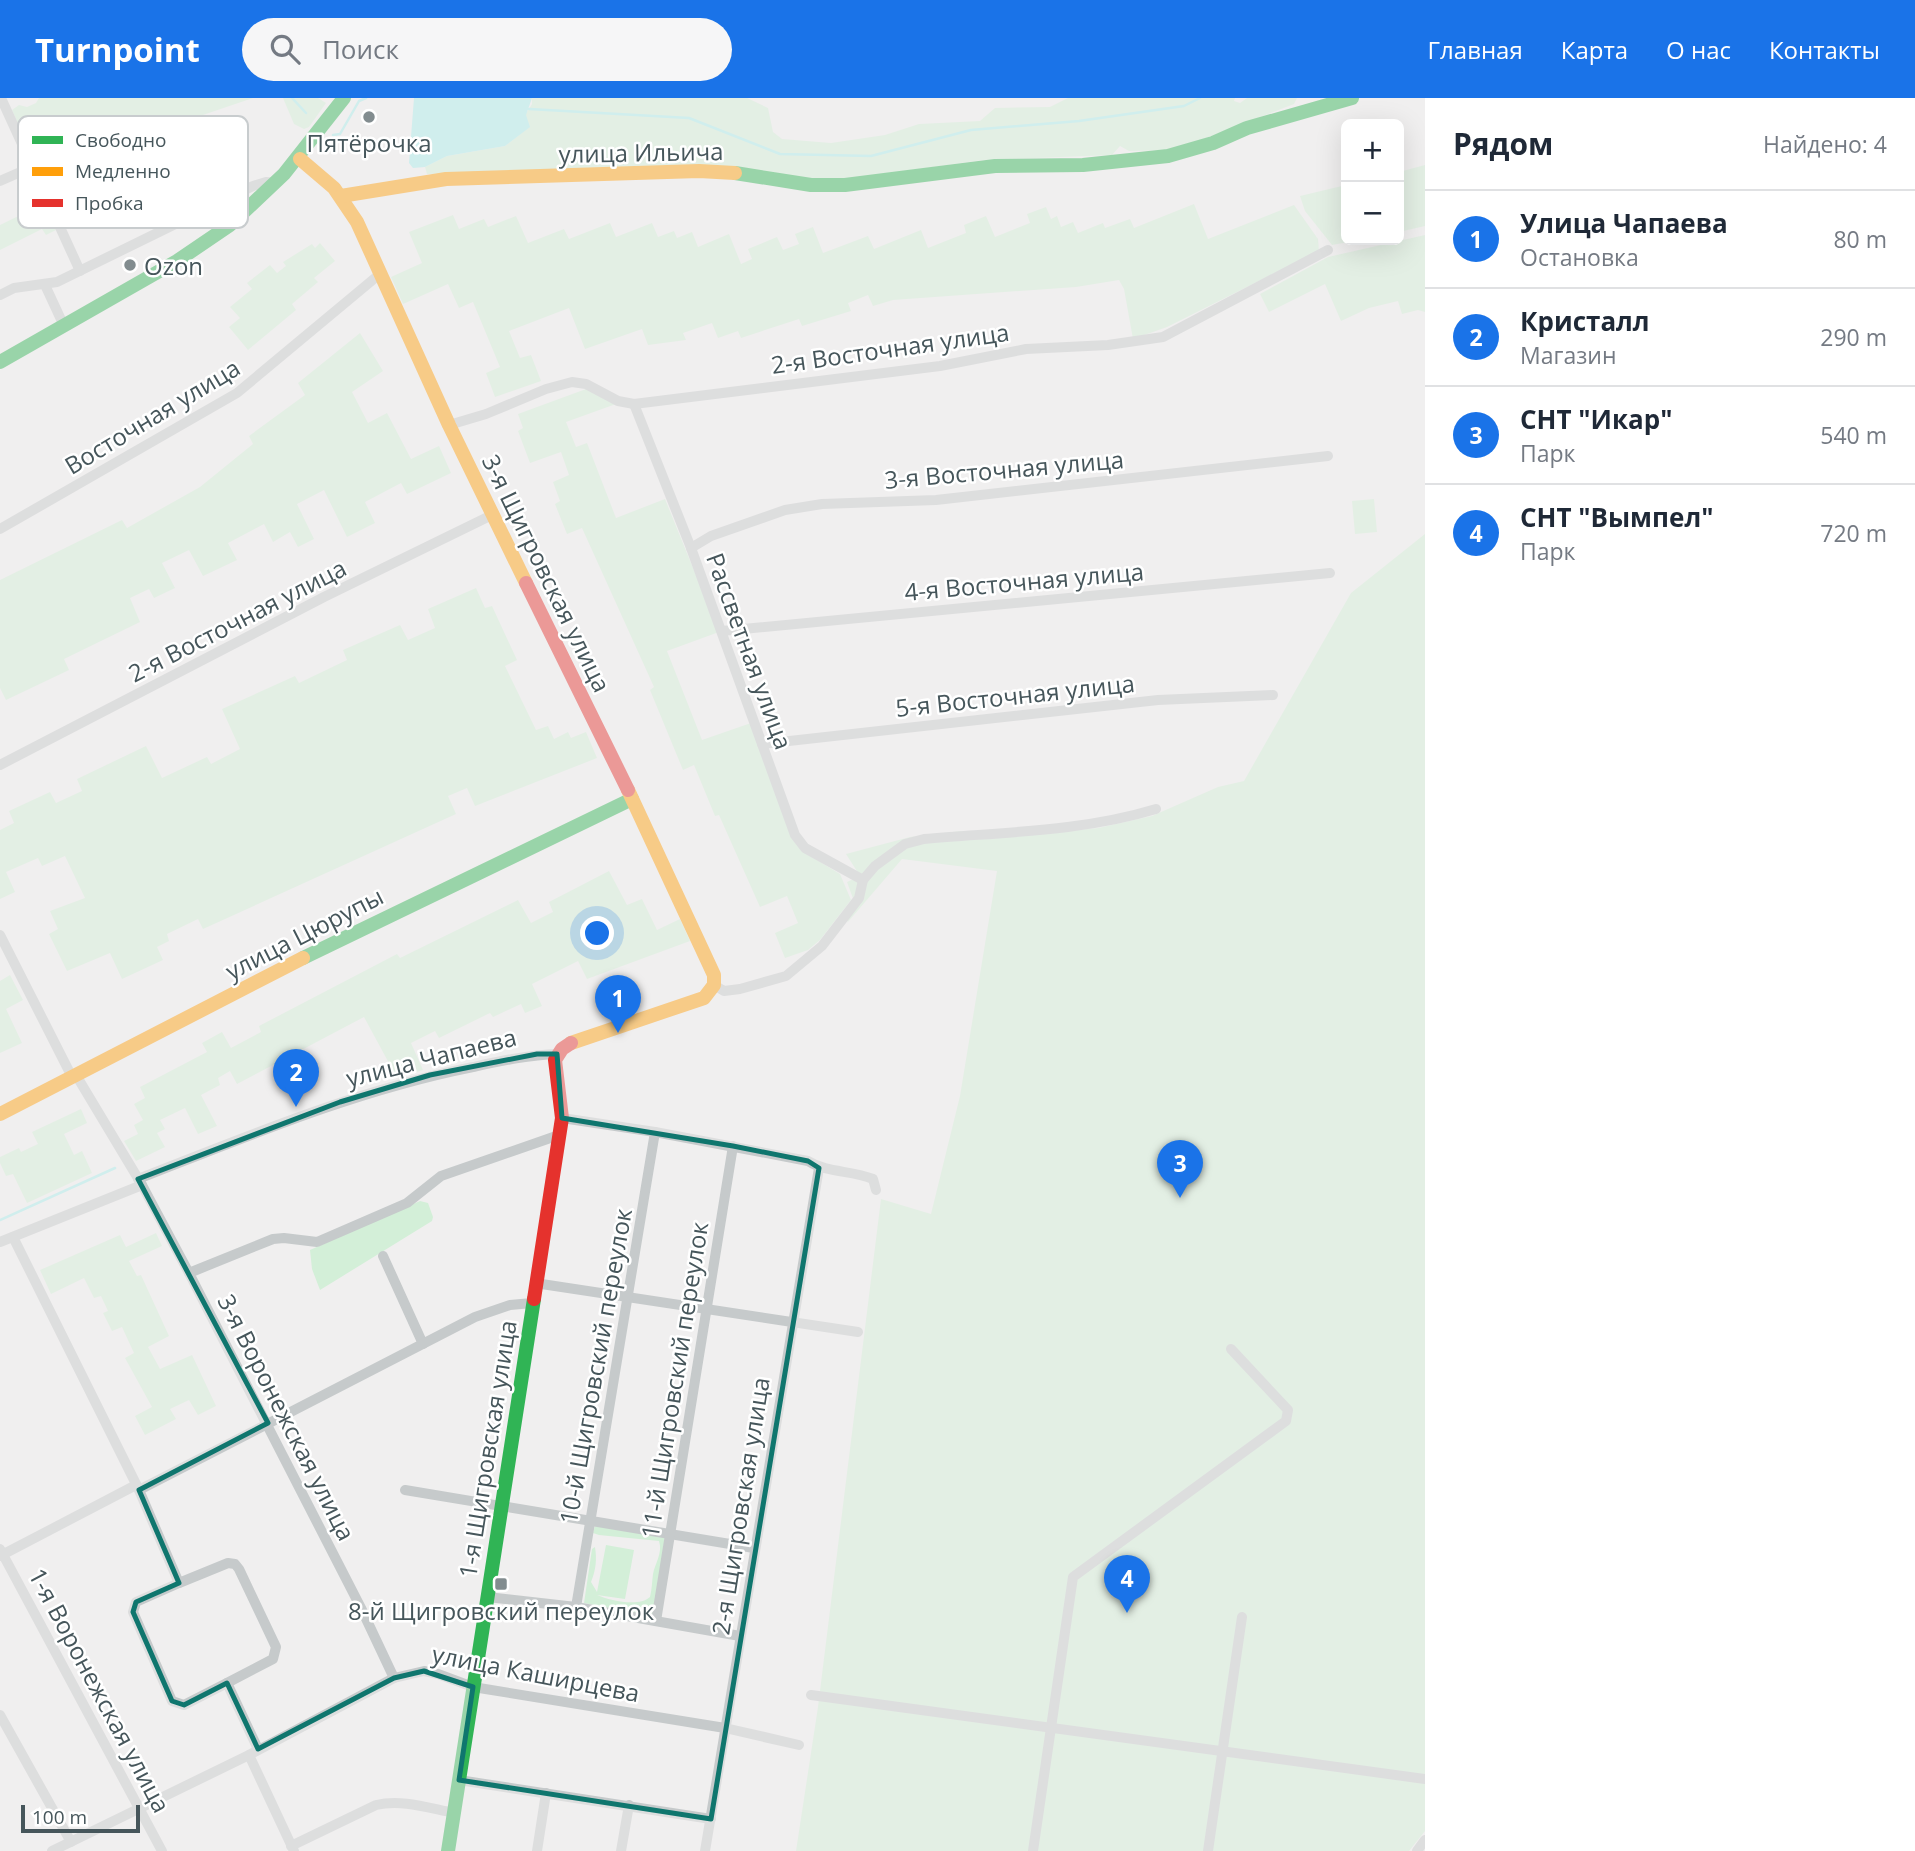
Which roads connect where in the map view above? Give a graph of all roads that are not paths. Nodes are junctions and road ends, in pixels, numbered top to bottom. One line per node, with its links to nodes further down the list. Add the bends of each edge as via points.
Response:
1 (1, 98): 4 (street)
2 (344, 98): 5 (street)
3 (1352, 98): 10 (street, улица Ильича, via 1168,156 1083,165 995,166 845,185 699,171 446,179)
4 (18, 136)
5 (300, 159): 8 (street); 10 (street)
6 (18, 173): 7 (street)
7 (0, 181)
8 (276, 183): 9 (street); 11 (street)
9 (248, 188)
10 (341, 196): 17 (street, 3-я Щигровская улица)
11 (248, 207)
12 (60, 228): 16 (street)
13 (168, 228): 16 (street)
14 (224, 228): 20 (street)
15 (1328, 250): 22 (street, 2-я Восточная улица, via 1164,337 1026,349 940,366)
16 (80, 271): 18 (street)
17 (380, 273): 23 (street, 3-я Щигровская улица); 26 (street, Восточная улица, via 237,393)
18 (45, 285): 19 (street, via 14,288); 20 (street)
19 (0, 295)
20 (64, 326): 21 (street)
21 (0, 362)
22 (634, 404): 23 (street, 2-я Восточная улица, via 586,384 572,383); 27 (street, Рассветная улица)
23 (449, 425): 25 (street, 3-я Щигровская улица)
24 (1328, 456): 27 (street, 3-я Восточная улица, via 936,500 822,504 785,510 711,536)
25 (494, 514): 32 (street, 2-я Восточная улица); 33 (street, 3-я Щигровская улица)
26 (0, 528)
27 (691, 548): 29 (street, Рассветная улица)
28 (1330, 573): 29 (street, 4-я Восточная улица)
29 (722, 631): 31 (street, Рассветная улица)
30 (1273, 695): 31 (street, 5-я Восточная улица, via 1158,700)
31 (762, 744): 35 (street, Рассветная улица, via 794,835 804,848)
32 (0, 765)
33 (632, 799): 37 (street, 3-я Щигровская улица, via 713,969); 39 (street, улица Цюрупы, via 352,933)
34 (1156, 809): 35 (street, via 1058,829 924,839 905,844)
35 (863, 880): 37 (street, via 859,898 822,946 786,976 724,991)
36 (0, 935): 39 (street, 3-я Воронежская улица)
37 (714, 985): 38 (street, улица Чапаева, via 695,1002 570,1043)
38 (557, 1054): 41 (street, 1-я Щигровская улица); 46 (street, улица Чапаева, via 430,1075 340,1102)
39 (74, 1076): 40 (street, улица Цюрупы); 46 (street, 3-я Воронежская улица)
40 (0, 1114)
41 (562, 1118): 42 (street); 43 (street, 1-я Щигровская улица)
42 (655, 1132): 44 (street); 53 (street, 10-й Щигровский переулок)
43 (559, 1135): 51 (street, via 441,1176 407,1203 317,1242 273,1239); 52 (street, 1-я Щигровская улица)
44 (733, 1146): 45 (street, via 808,1161); 55 (street, 11-й Щигровский переулок)
45 (819, 1168): 47 (street, via 873,1179); 56 (street, 2-я Щигровская улица)
46 (140, 1182): 48 (street, улица Чапаева); 51 (street, 3-я Воронежская улица)
47 (876, 1190)
48 (13, 1237): 49 (street, улица Чапаева); 61 (street)
49 (0, 1242)
50 (383, 1256): 58 (street)
51 (189, 1273): 60 (street, 3-я Воронежская улица)
52 (535, 1283): 53 (street); 54 (street, 1-я Щигровская улица)
53 (627, 1298): 55 (street); 64 (street, 10-й Щигровский переулок)
54 (532, 1303): 58 (street, via 497,1309); 63 (street, 1-я Щигровская улица)
55 (707, 1310): 56 (street); 65 (street, 11-й Щигровский переулок)
56 (792, 1324): 57 (street); 66 (street, 2-я Щигровская улица)
57 (858, 1332)
58 (423, 1344): 60 (street)
59 (1231, 1349): 80 (street, via 1288,1410 1286,1421 1073,1577)
60 (268, 1423): 61 (street); 74 (street, 3-я Воронежская улица)
61 (138, 1488): 67 (street); 68 (street)
62 (405, 1490): 63 (street)
63 (501, 1508): 64 (street); 69 (street, 1-я Щигровская улица)
64 (590, 1520): 65 (street); 70 (street, 10-й Щигровский переулок)
65 (671, 1534): 66 (street); 72 (street, 11-й Щигровский переулок)
66 (754, 1548): 73 (street, 2-я Щигровская улица)
67 (1, 1554): 88 (street, 1-я Воронежская улица)
68 (179, 1583): 75 (street, via 133,1607 172,1701 184,1705); 75 (street, via 235,1564 276,1647 273,1659)
69 (487, 1597): 70 (street); 76 (street, 1-я Щигровская улица)
70 (576, 1607): 72 (street)
71 (1242, 1617): 82 (street)
72 (656, 1621): 73 (street)
73 (740, 1636): 79 (street, 2-я Щигровская улица)
74 (394, 1678): 76 (street, улица Каширцева, via 424,1671); 83 (street, улица Каширцева)
75 (227, 1683): 83 (street)
76 (473, 1687): 79 (street, улица Каширцева); 85 (street, 1-я Щигровская улица)
77 (811, 1695): 80 (street)
78 (0, 1715): 92 (street)
79 (725, 1728): 81 (street, улица Каширцева); 90 (street, 2-я Щигровская улица)
80 (1051, 1728): 82 (street); 100 (street)
81 (799, 1745)
82 (1223, 1751): 84 (street); 101 (street)
83 (253, 1752): 88 (street, улица Каширцева); 93 (street)
84 (1425, 1779)
85 (459, 1780): 86 (street); 89 (street, 1-я Щигровская улица)
86 (546, 1793): 87 (street); 97 (street)
87 (629, 1805): 90 (street); 98 (street)
88 (140, 1809): 92 (street, улица Каширцева); 95 (street, 1-я Воронежская улица)
89 (454, 1813): 93 (street, via 388,1802); 96 (street, 1-я Щигровская улица)
90 (711, 1819): 99 (street, 2-я Щигровская улица)
91 (1425, 1840): 102 (street)
92 (70, 1846): 94 (street, улица Каширцева)
93 (293, 1848)
94 (52, 1851)
95 (162, 1851)
96 (448, 1851)
97 (537, 1851)
98 (621, 1851)
99 (705, 1851)
100 (1033, 1851)
101 (1208, 1851)
102 (1417, 1851)

